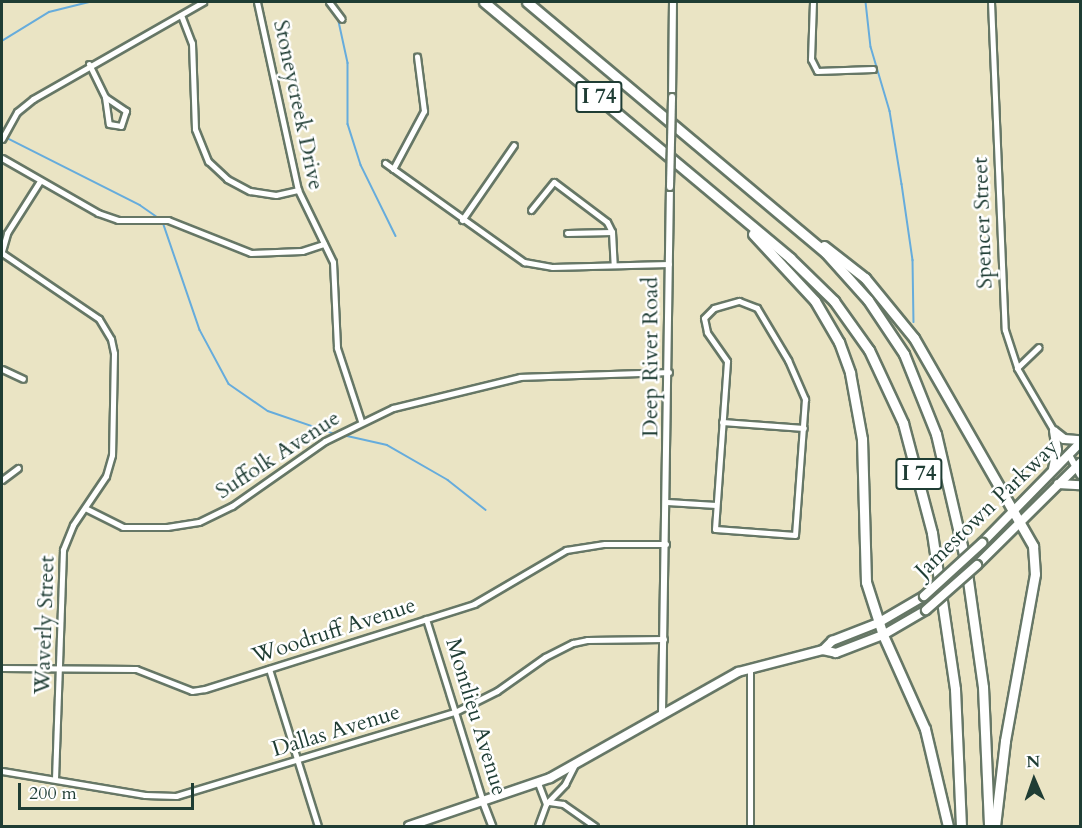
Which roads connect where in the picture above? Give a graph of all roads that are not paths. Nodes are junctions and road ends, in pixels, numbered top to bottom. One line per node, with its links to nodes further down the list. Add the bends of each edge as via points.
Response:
1 (203, 2): 9 (street)
2 (257, 2): 21 (street, Stoneycreek Drive)
3 (329, 2): 10 (street)
4 (484, 2): 22 (highway, I 74)
5 (527, 2): 25 (highway, I 74)
6 (673, 2): 30 (street, Deep River Road, bridge)
7 (813, 2): 13 (street, via 811,59 817,71)
8 (991, 2): 33 (street, Spencer Street, via 1004,320)
9 (181, 15): 12 (street); 21 (street, via 192,43 195,129 208,160 227,179 250,191 276,195)
10 (342, 19)
11 (417, 57): 19 (street, via 423,79 424,111)
12 (89, 64): 14 (street); 15 (street, via 17,112)
13 (873, 69)
14 (105, 97): 14 (street, via 109,124 121,126 126,111)
15 (2, 139)
16 (514, 145): 24 (street)
17 (2, 158): 20 (street)
18 (385, 163): 19 (street)
19 (393, 169): 24 (street)
20 (40, 181): 28 (street, via 118,220 168,220 251,253 302,250); 29 (street, via 7,234)
21 (298, 190): 28 (street, Stoneycreek Drive)
22 (714, 194): 56 (highway, via 805,287 832,328 845,358 860,422 864,571); 82 (highway, I 74, via 834,301 869,350 896,404 925,502 948,627 958,721)
23 (531, 210): 26 (street, via 554,182 606,222)
24 (462, 220): 31 (street, via 530,264)
25 (793, 224): 52 (highway, via 852,266 898,316); 83 (highway, I 74, via 847,275 881,318 913,374 936,434 959,528 975,623 985,719)
26 (612, 232): 27 (street); 31 (street)
27 (567, 233)
28 (324, 244): 37 (street, Stoneycreek Drive, via 336,279 341,367)
29 (2, 252): 51 (street, Waverly Street, via 99,319 111,339 111,455 106,476)
30 (669, 264): 31 (street); 35 (street, Deep River Road)
31 (614, 266)
32 (1039, 347): 33 (street)
33 (1017, 368): 40 (street, Spencer Street)
34 (2, 369): 36 (street)
35 (670, 372): 37 (street, Suffolk Avenue, via 520,377 437,395); 49 (street, Deep River Road)
36 (23, 379)
37 (362, 421): 51 (street, Suffolk Avenue, via 273,474 232,506 200,522 123,527)
38 (722, 422): 39 (street); 39 (street, via 727,361 707,332 704,318 714,308 739,301 757,308 788,360 805,399); 50 (street)
39 (804, 428): 50 (street, via 795,535 715,529)
40 (1054, 431): 41 (main road, via 1064,439); 45 (main road, via 1057,450)
41 (1080, 442): 42 (main road, Jamestown Parkway)
42 (1069, 455): 44 (street); 45 (main road, Jamestown Parkway)
43 (18, 468): 46 (street)
44 (1079, 469): 47 (main road, Jamestown Parkway)
45 (1053, 470): 52 (main road, Jamestown Parkway)
46 (2, 480)
47 (1058, 484): 48 (main road); 53 (main road, Jamestown Parkway)
48 (1080, 485)
49 (667, 502): 50 (street); 54 (street, Deep River Road)
50 (716, 505)
51 (85, 508): 62 (street, Waverly Street, via 63,550)
52 (1015, 509): 53 (highway); 56 (main road, Jamestown Parkway, bridge, via 924,596)
53 (1021, 521): 57 (main road, Jamestown Parkway, bridge, via 926,610); 84 (highway, via 1034,546 1036,566 1005,741)
54 (666, 544): 55 (street, Woodruff Avenue, via 605,544 566,550 474,603); 58 (street, Deep River Road)
55 (426, 619): 63 (street, Woodruff Avenue); 64 (street, Montlieu Avenue)
56 (878, 623): 57 (highway); 59 (main road, Jamestown Parkway, via 832,641)
57 (883, 635): 59 (main road, Jamestown Parkway, via 836,652); 81 (highway, via 925,729)
58 (664, 639): 64 (street, Dallas Avenue, via 587,640 573,644); 65 (street, Deep River Road)
59 (823, 650): 61 (main road, Jamestown Parkway)
60 (2, 668): 62 (street, Woodruff Avenue)
61 (750, 668): 65 (main road, Jamestown Parkway, via 717,681); 80 (street)
62 (60, 669): 63 (street, Woodruff Avenue, via 136,669 192,691); 69 (street, Waverly Street)
63 (269, 669): 66 (street)
64 (455, 712): 66 (street, Dallas Avenue); 72 (street, Montlieu Avenue)
65 (662, 713): 67 (main road, Jamestown Parkway)
66 (298, 761): 69 (street, Dallas Avenue, via 167,797); 75 (street)
67 (574, 766): 70 (main road, Jamestown Parkway); 71 (street)
68 (2, 771): 69 (street, Dallas Avenue)
69 (55, 779)
70 (538, 783): 72 (main road, Jamestown Parkway); 73 (street)
71 (561, 789): 73 (street); 74 (street)
72 (483, 802): 76 (main road, Jamestown Parkway); 77 (street, Montlieu Avenue)
73 (547, 803): 74 (street); 78 (street)
74 (563, 804): 79 (street)
75 (318, 826)
76 (409, 826)
77 (492, 826)
78 (538, 826)
79 (595, 826)
80 (750, 826)
81 (948, 826)
82 (962, 826)
83 (989, 826)
84 (995, 826)

